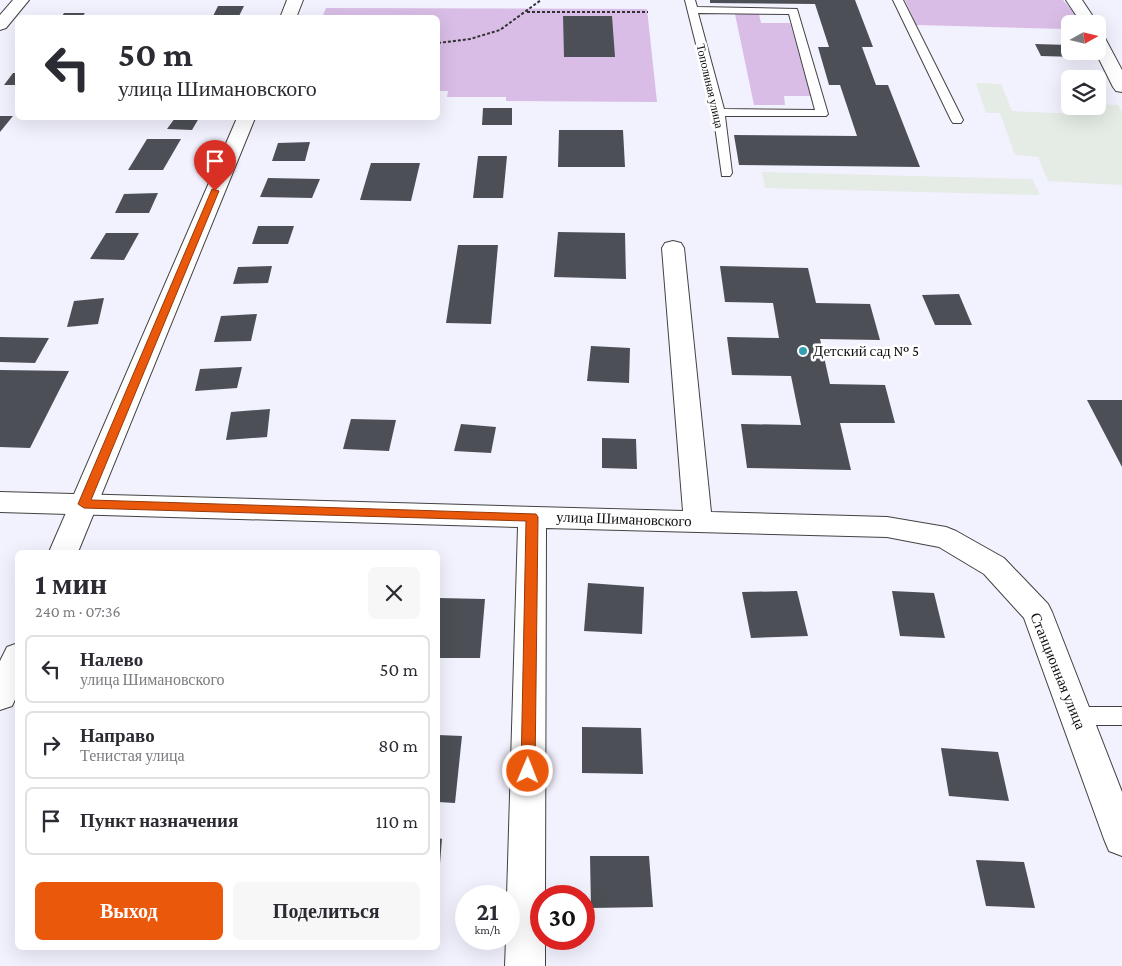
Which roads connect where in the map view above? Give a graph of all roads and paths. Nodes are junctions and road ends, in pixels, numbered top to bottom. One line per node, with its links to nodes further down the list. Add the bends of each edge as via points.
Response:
1 (20, 0): 11 (street)
2 (295, 0): 9 (street)
3 (542, 0): 7 (path)
4 (898, 0): 17 (lane)
5 (1074, 0): 10 (street)
6 (691, 5): 15 (lane, Тополиная улица); 15 (lane, via 793,11 822,114)
7 (527, 12): 8 (path); 12 (path, via 500,30 470,39)
8 (648, 12)
9 (289, 15)
10 (1084, 15)
11 (0, 25)
12 (440, 43)
13 (1106, 56): 14 (street)
14 (1122, 87)
15 (719, 112): 18 (lane, Тополиная улица)
16 (245, 120): 21 (street)
17 (957, 120)
18 (726, 173)
19 (673, 248): 23 (street)
20 (0, 502): 21 (street, улица Шимановского)
21 (84, 504): 22 (street, улица Шимановского); 25 (street)
22 (532, 517): 23 (street, улица Шимановского); 31 (street)
23 (698, 522): 24 (street, улица Шимановского)
24 (887, 527): 28 (street, Станционная улица, via 946,538 994,566 1037,612)
25 (64, 550)
26 (15, 663): 27 (street)
27 (0, 696)
28 (1076, 716): 29 (lane); 30 (street, Станционная улица)
29 (1122, 716)
30 (1122, 839)
31 (525, 966)

